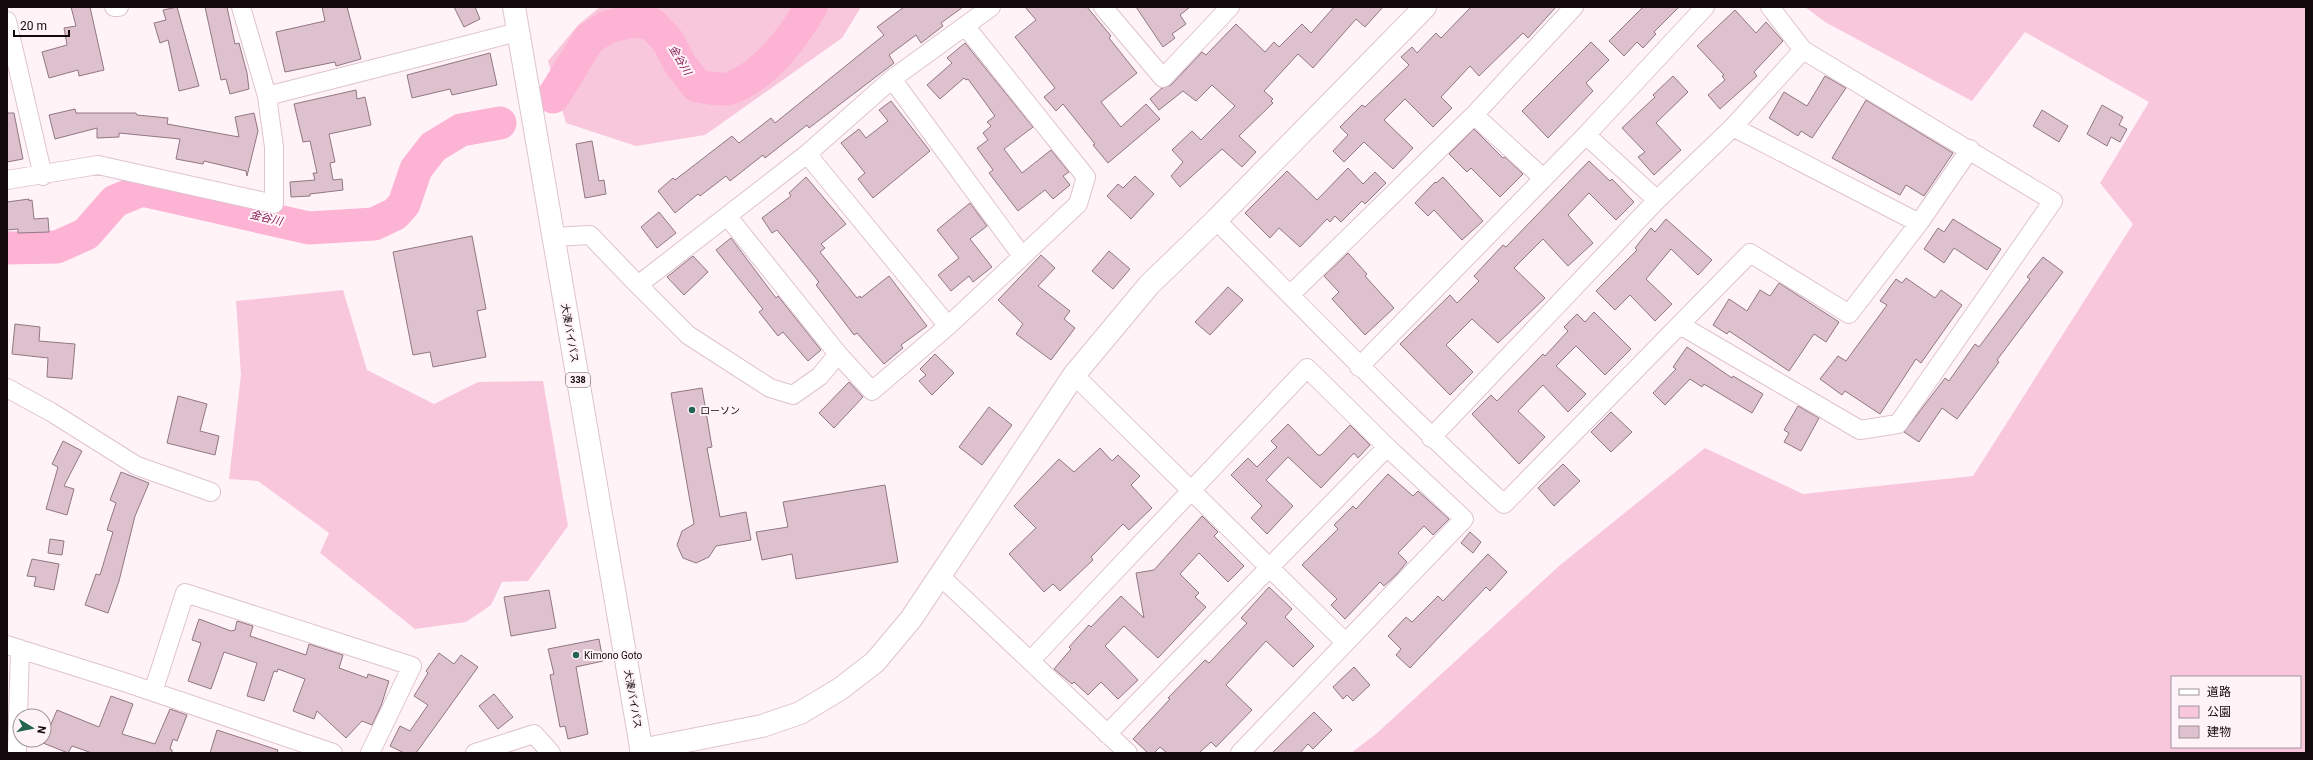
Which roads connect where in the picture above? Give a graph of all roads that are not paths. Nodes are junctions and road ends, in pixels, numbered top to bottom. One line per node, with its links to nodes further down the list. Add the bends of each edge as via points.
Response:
1 (114, 7): 2 (street)
2 (119, 7)
3 (241, 7): 17 (street)
4 (514, 7): 14 (main road, 大湊バイパス / 338)
5 (991, 7): 13 (street)
6 (1104, 7): 7 (street, via 1163,78)
7 (1230, 7)
8 (1425, 7): 28 (main road)
9 (1574, 7): 18 (street)
10 (1705, 7): 20 (street)
11 (1770, 7): 15 (street)
12 (7, 21): 23 (street)
13 (966, 27): 16 (street); 31 (street, via 1086,177 1078,204)
14 (518, 32): 17 (street); 30 (main road, 大湊バイパス / 338)
15 (1803, 50): 19 (street); 21 (street)
16 (892, 79): 22 (street); 31 (street)
17 (267, 96): 23 (street, via 274,147 274,204 98,165)
18 (1474, 115): 24 (street); 33 (street)
19 (1733, 127): 26 (street); 29 (street)
20 (1586, 135): 24 (street); 26 (street)
21 (1970, 149): 29 (street); 34 (street, via 2053,201 1898,424 1860,430)
22 (807, 154): 27 (street); 35 (street)
23 (43, 176): 25 (street)
24 (1544, 178): 37 (street)
25 (7, 180)
26 (1657, 200): 40 (street)
27 (728, 217): 32 (street); 36 (street)
28 (1216, 220): 33 (street); 38 (main road, via 1149,285)
29 (1919, 224): 34 (street, via 1849,314 1750,253)
30 (553, 236): 32 (street, via 590,235); 51 (main road, 大湊バイパス / 338)
31 (1022, 256): 35 (street)
32 (638, 285): 36 (street, via 688,335 770,388 793,395 820,376)
33 (1290, 295): 37 (street)
34 (1680, 325): 40 (street, via 1504,504)
35 (948, 326): 36 (street, via 872,391)
36 (838, 354)
37 (1359, 367): 40 (street)
38 (1074, 375): 42 (street); 45 (main road)
39 (7, 388): 43 (street, via 51,412 137,466)
40 (1431, 438)
41 (1387, 447): 42 (street, via 1307,368); 44 (street); 46 (street, via 1464,519)
42 (1192, 491): 44 (street); 48 (street)
43 (211, 492)
44 (1268, 568): 46 (street); 50 (street)
45 (939, 575): 48 (street); 51 (main road, via 911,619 875,662 834,693 800,712 762,726)
46 (1345, 642): 58 (street)
47 (14, 647): 49 (street); 52 (street)
48 (1031, 660): 50 (street)
49 (153, 692): 53 (street); 54 (street, via 185,593 412,666)
50 (1108, 734): 57 (street)
51 (642, 751)
52 (17, 753)
53 (334, 753)
54 (370, 753)
55 (475, 753): 56 (street, via 534,734)
56 (551, 753)
57 (1128, 753)
58 (1240, 753)

